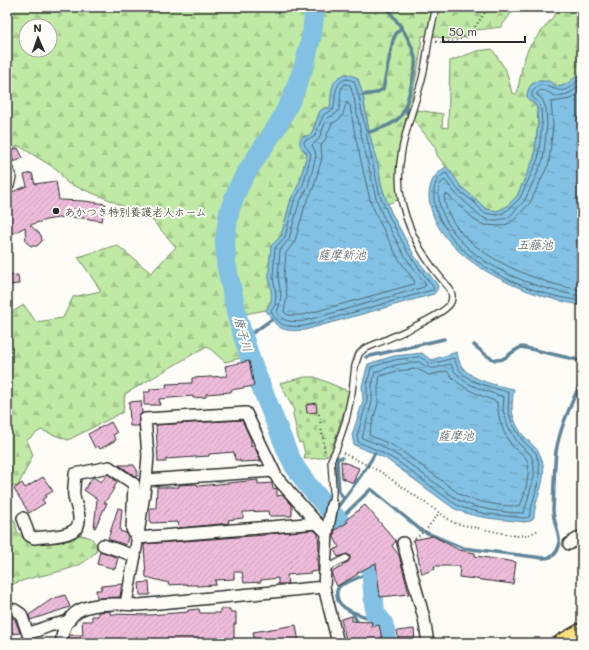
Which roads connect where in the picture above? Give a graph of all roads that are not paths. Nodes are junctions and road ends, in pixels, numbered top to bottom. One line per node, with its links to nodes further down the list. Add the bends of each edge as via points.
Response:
1 (436, 7): 6 (lane, via 422,80 405,136 400,190 414,237 428,262 449,287 451,303 421,323 364,349 359,354 346,420 330,463 334,491)
2 (7, 170): 3 (lane, via 10,169 13,177 10,186)
3 (7, 187)
4 (273, 471): 5 (street); 5 (street, via 246,413 145,419 148,456); 8 (street)
5 (146, 480): 10 (street)
6 (331, 510): 9 (street)
7 (24, 518): 10 (street, via 29,535 34,538 66,535 76,530 79,515 74,496 75,474 109,467 134,484 132,529)
8 (317, 524): 9 (street); 10 (street)
9 (327, 533): 15 (street)
10 (137, 538): 13 (street)
11 (103, 545): 13 (street)
12 (404, 545): 23 (street, via 424,618)
13 (135, 556): 17 (street)
14 (346, 558): 15 (lane)
15 (325, 569): 16 (street)
16 (324, 587): 17 (street, via 139,605); 22 (street)
17 (126, 604): 19 (street, via 94,605 73,614)
18 (7, 609): 19 (street, via 21,614 28,634)
19 (69, 621): 21 (street, via 65,626)
20 (582, 632): 24 (main road)
21 (62, 643)
22 (338, 643)
23 (428, 643)
24 (562, 643)

